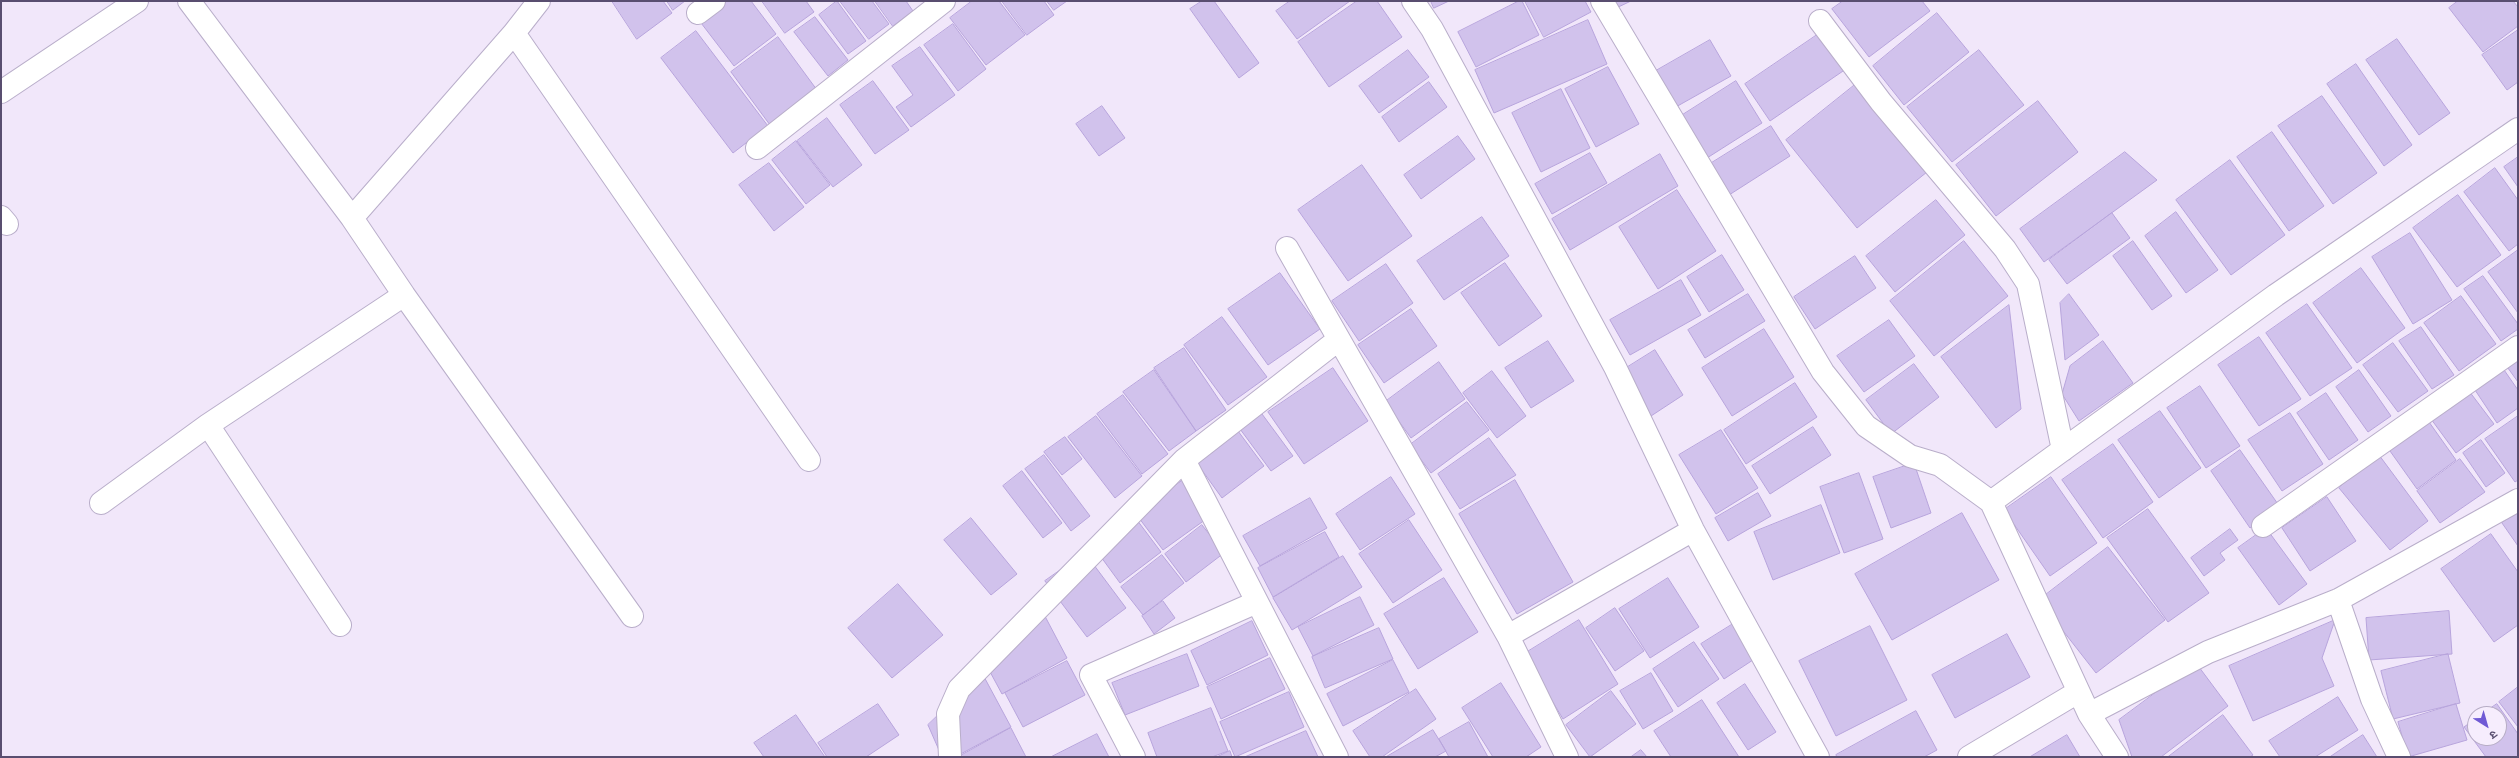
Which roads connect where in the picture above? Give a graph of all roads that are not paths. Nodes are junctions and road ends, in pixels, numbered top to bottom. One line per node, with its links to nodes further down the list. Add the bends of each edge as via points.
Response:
1 (137, 1): 9 (street)
2 (189, 1): 12 (street)
3 (539, 1): 8 (street)
4 (944, 1): 11 (street)
5 (1413, 1): 25 (street, via 1432,29 1615,367)
6 (1602, 1): 22 (street, via 1823,372 1866,426 1910,456 1940,465)
7 (1820, 21): 18 (street, via 1881,102 2005,249 2028,284)
8 (514, 33): 12 (street); 19 (street)
9 (1, 92)
10 (2518, 129): 18 (street, via 2276,295)
11 (757, 148)
12 (352, 218): 14 (street)
13 (1287, 248): 15 (street)
14 (404, 295): 17 (street); 28 (street)
15 (1338, 340): 20 (street); 30 (street)
16 (2518, 347): 24 (street)
17 (208, 424): 23 (street); 29 (street)
18 (2063, 450): 22 (street)
19 (809, 460)
20 (1184, 460): 27 (street); 33 (street, via 959,689 948,714)
21 (2518, 500): 26 (street)
22 (1991, 502): 31 (street)
23 (101, 503)
24 (2263, 526)
25 (1692, 530): 30 (street); 37 (street)
26 (2338, 600): 32 (street, via 2208,652); 40 (street, via 2372,699)
27 (1257, 602): 34 (street, via 1091,675); 35 (street)
28 (632, 616)
29 (340, 625)
30 (1508, 636): 36 (street)
31 (2078, 692): 32 (street); 38 (street)
32 (2089, 714): 39 (street)
33 (950, 757)
34 (1134, 757)
35 (1337, 757)
36 (1567, 757)
37 (1818, 757)
38 (1969, 757)
39 (2117, 757)
40 (2399, 757)

